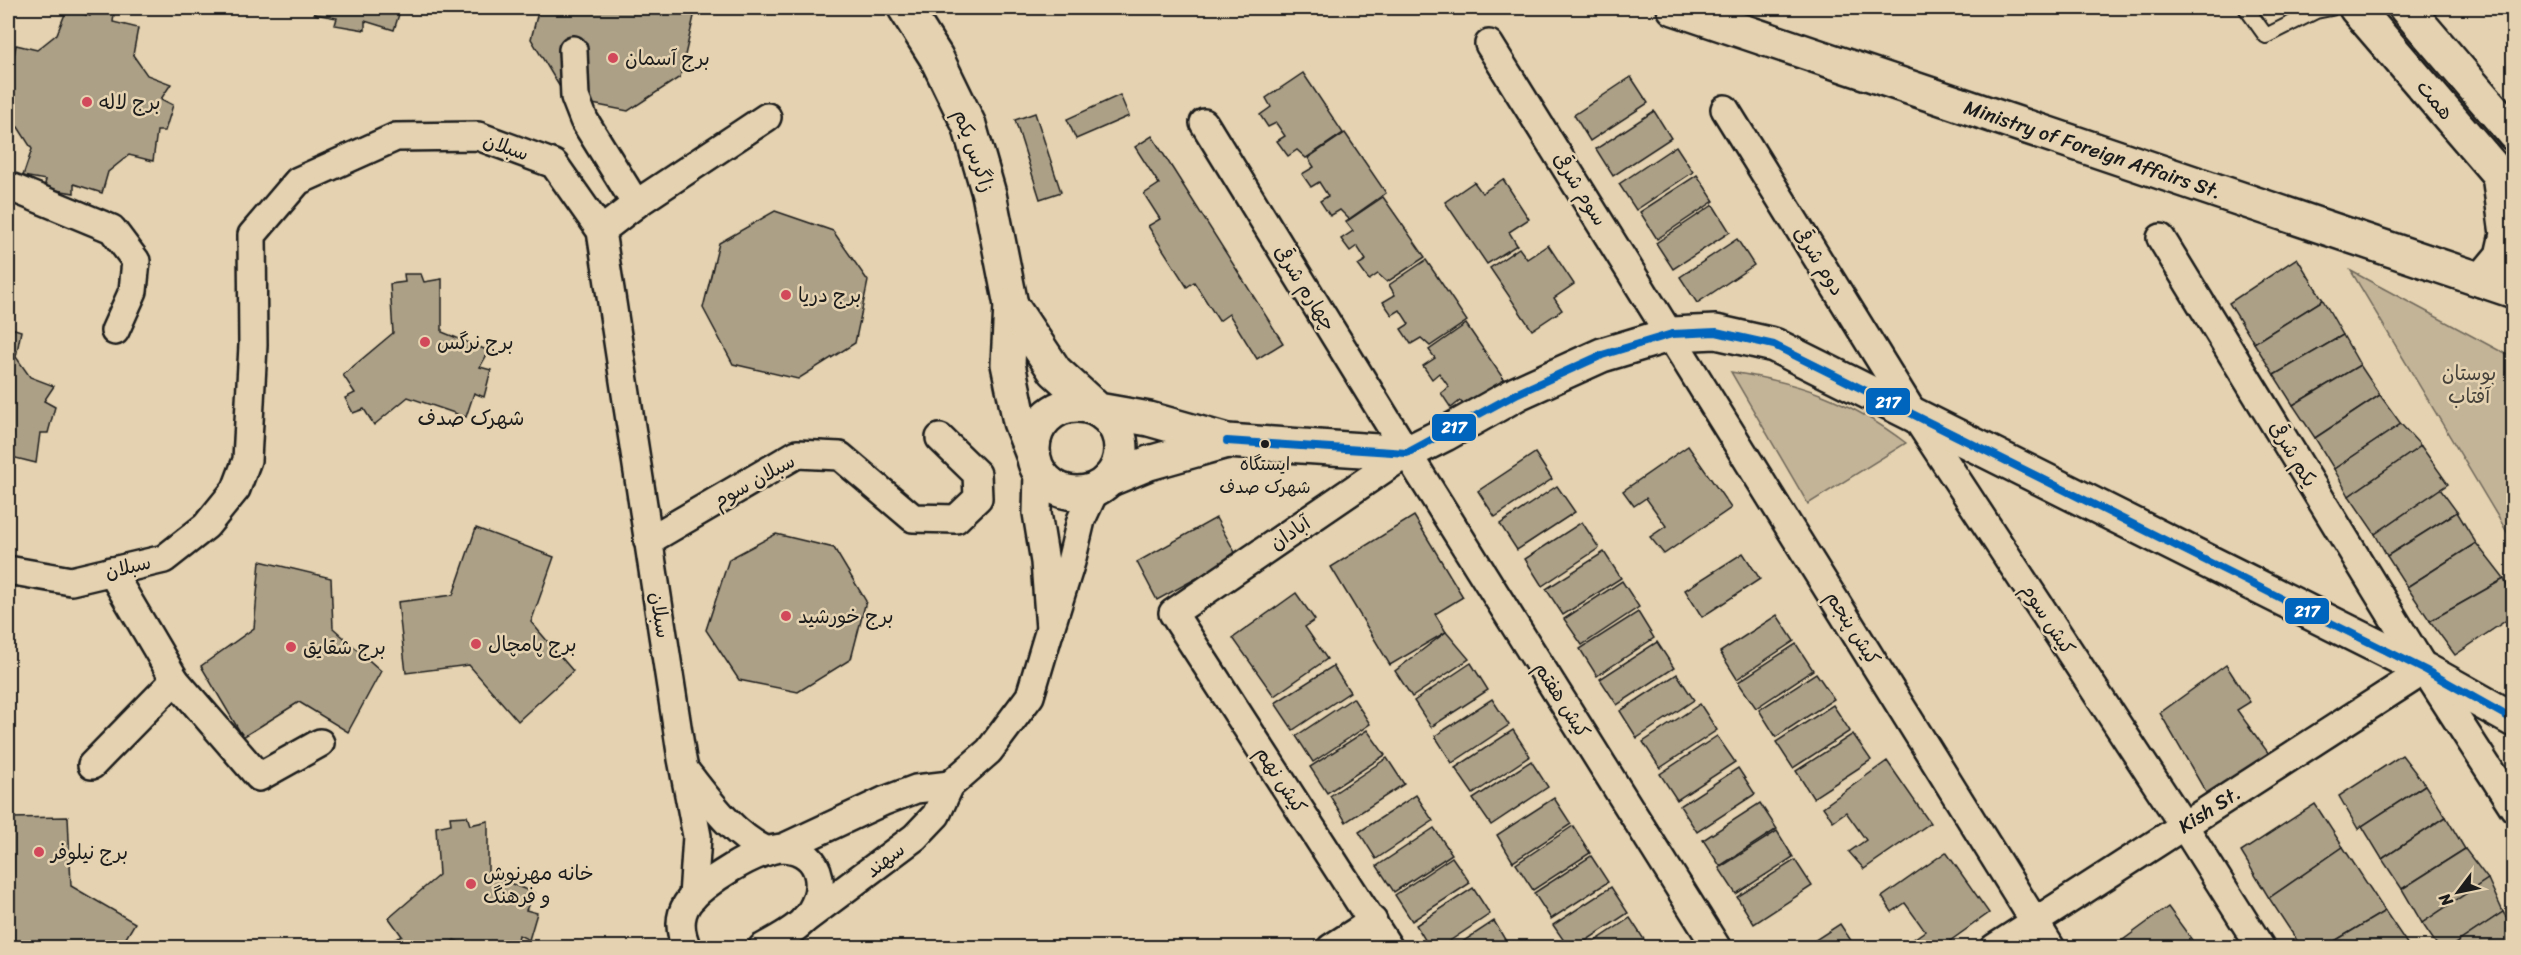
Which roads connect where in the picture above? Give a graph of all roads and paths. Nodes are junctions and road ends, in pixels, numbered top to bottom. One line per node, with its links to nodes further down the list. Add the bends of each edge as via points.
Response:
1 (905, 8): 20 (main road, زاگرس یکم, via 936,57 969,125 989,194)
2 (1674, 8): 18 (main road, Ministry of Foreign Affairs St.)
3 (2246, 8): 4 (lane, via 2266,36 2316,11)
4 (2331, 8)
5 (2356, 8): 13 (main road, همت)
6 (2406, 8): 12 (main road, همت)
7 (1489, 44): 22 (street, سوم شرقی)
8 (573, 50): 15 (street, via 575,97 584,120)
9 (1725, 109): 24 (street, دوم شرقی)
10 (767, 117): 15 (street)
11 (1204, 123): 27 (street, چهارم شرقی)
12 (2514, 134)
13 (2506, 184): 18 (main road, via 2507,234 2502,256)
14 (8, 188): 21 (street, via 112,229 136,261 133,291)
15 (636, 204): 16 (street)
16 (601, 231): 30 (street, سبلان); 32 (street, سبلان, via 554,164 478,136 396,137 298,181 252,235 253,345 247,460 236,489 206,526 164,559)
17 (2161, 238): 35 (street, یکم شرقی)
18 (2482, 280): 19 (main road, Ministry of Foreign Affairs St.)
19 (2514, 291)
20 (1011, 305): 23 (main road, زاگرس یکم, via 1055,371); 28 (main road, زاگرس یکم, via 1008,364 1020,422)
21 (115, 331)
22 (1672, 334): 24 (main road, via 1716,332 1774,345); 27 (main road, via 1591,359); 48 (street, کیش پنجم)
23 (1098, 410): 26 (main road, via 1149,419); 28 (main road, via 1066,405 1051,412 1033,439); 29 (main road, via 1111,420 1119,435 1121,451 1118,467)
24 (1913, 413): 35 (main road); 43 (street, کیش سوم)
25 (940, 438): 30 (street, سبلان سوم, via 977,474 978,498 956,519 913,518 840,456 797,454)
26 (1227, 441): 27 (main road); 29 (main road, via 1149,463)
27 (1407, 453): 33 (street, آبادان); 53 (street, کیش هفتم)
28 (1035, 463): 29 (main road, via 1049,484 1063,491 1079,494); 34 (street, سهند)
29 (1102, 485): 34 (street, سهند, via 1081,520)
30 (648, 541): 40 (street, سبلان)
31 (8, 570): 32 (street, سبلان, via 71,580)
32 (111, 571): 36 (street)
33 (1173, 613): 47 (street, کیش نهم)
34 (1050, 628): 41 (street, سهند, via 1030,696 989,751)
35 (2425, 670): 37 (main road); 42 (street, یکم شرقی); 43 (street, Kish St.)
36 (175, 680): 38 (street, via 259,777); 39 (street)
37 (2514, 720)
38 (320, 743)
39 (92, 765)
40 (684, 770): 44 (street, via 720,815 753,844); 45 (street, سبلان, via 697,836)
41 (950, 785): 44 (street, via 916,789); 46 (street, سهند, via 936,814 915,837)
42 (2514, 808)
43 (2184, 826): 48 (street, Kish St.); 56 (street, کیش سوم)
44 (775, 849): 45 (street, via 721,875); 46 (street, via 796,850 812,861 820,877 819,895)
45 (693, 897): 49 (street, via 686,906)
46 (804, 920): 50 (street, سهند)
47 (1372, 921): 51 (street); 52 (street, کیش نهم)
48 (2035, 921): 54 (street, Kish St.); 55 (street, کیش پنجم)
49 (680, 942)
50 (762, 948)
51 (1331, 948)
52 (1389, 948)
53 (1717, 948)
54 (1994, 948)
55 (2051, 948)
56 (2261, 948)

